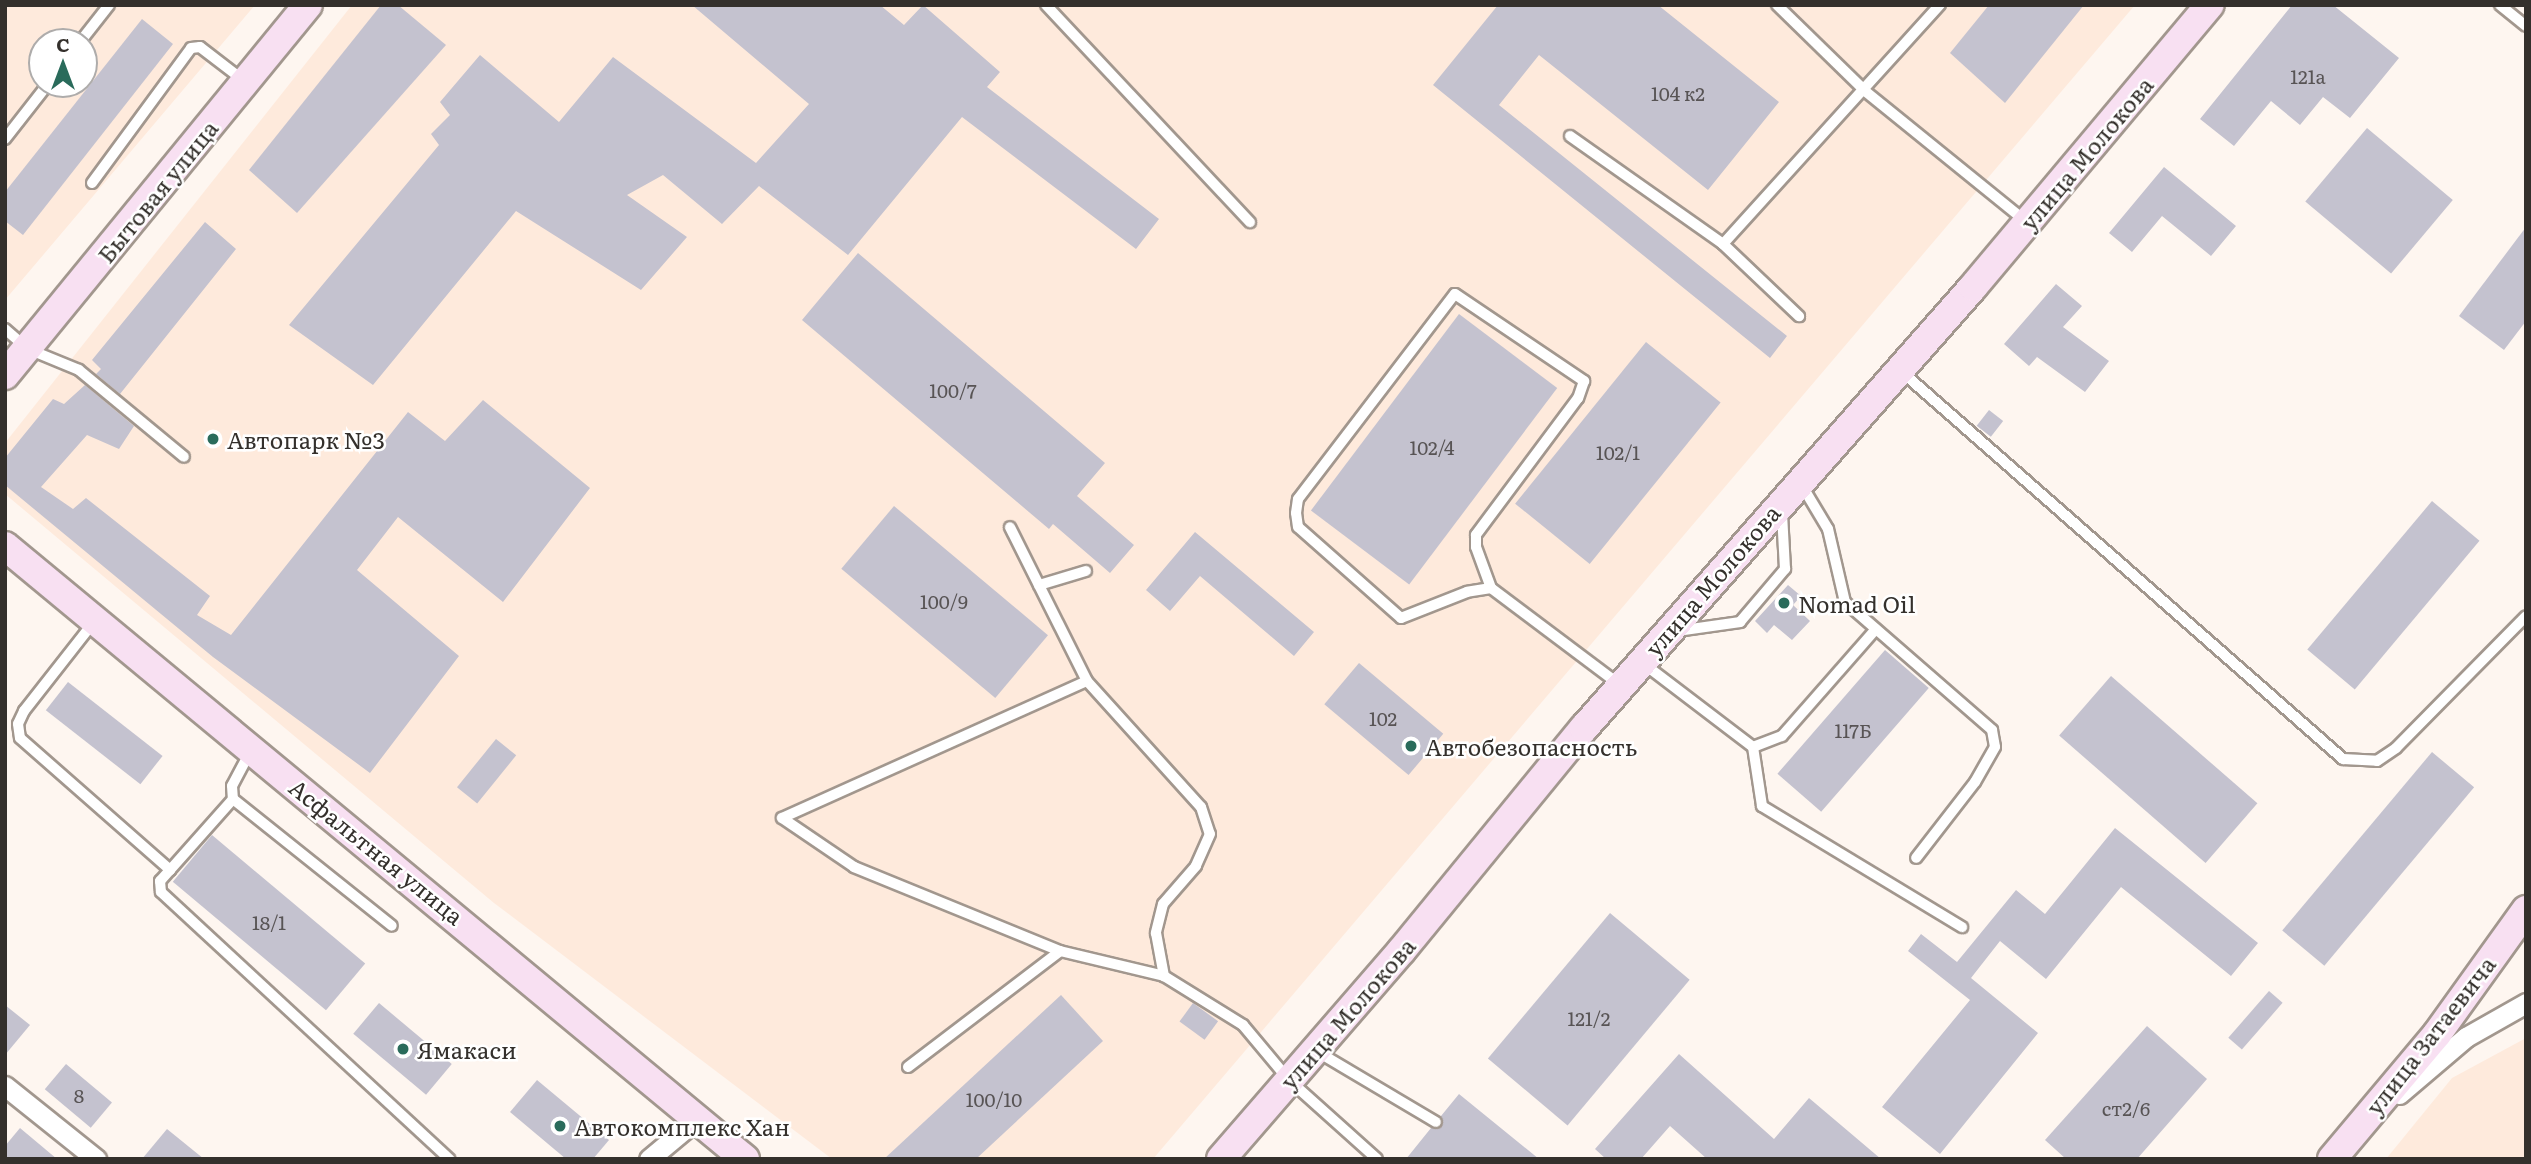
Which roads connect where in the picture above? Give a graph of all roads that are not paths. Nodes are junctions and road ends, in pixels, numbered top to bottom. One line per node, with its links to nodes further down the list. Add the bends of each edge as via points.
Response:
1 (108, 5): 9 (lane)
2 (308, 5): 10 (street, Бытовая улица)
3 (1046, 5): 16 (lane)
4 (1777, 5): 11 (lane)
5 (1940, 5): 11 (lane)
6 (2210, 5): 17 (street, улица Молокова)
7 (2500, 5): 8 (lane)
8 (2526, 26)
9 (91, 28)
10 (246, 83): 15 (lane, via 200,47 191,48); 21 (street, Бытовая улица)
11 (1865, 91): 17 (lane); 18 (lane)
12 (37, 98): 14 (lane)
13 (1570, 136): 18 (lane)
14 (5, 139)
15 (92, 183)
16 (1250, 222)
17 (2027, 222): 22 (street, улица Молокова)
18 (1723, 244): 19 (lane)
19 (1799, 316)
20 (5, 329): 21 (lane)
21 (28, 349): 23 (street, Бытовая улица); 24 (lane, via 79,370)
22 (1899, 369): 25 (street, улица Молокова); 31 (lane, via 2343,758 2377,761 2396,748)
23 (5, 375)
24 (184, 457)
25 (1790, 490): 33 (lane, via 1818,506 1845,602); 34 (street, улица Молокова); 34 (lane, via 1785,569 1740,622)
26 (1010, 527): 29 (lane)
27 (5, 546): 32 (street, Асфальтная улица)
28 (1086, 571): 29 (lane)
29 (1039, 586): 36 (lane)
30 (1491, 588): 30 (lane, via 1467,592 1401,618 1298,527 1296,513 1298,499 1455,294 1578,376 1585,386 1476,534 1478,560); 37 (lane)
31 (2526, 616)
32 (95, 620): 39 (street, Асфальтная улица); 42 (lane, via 24,711 18,724 20,738)
33 (1876, 629): 38 (lane, via 1782,736); 41 (lane, via 1986,722 1995,739 1975,782)
34 (1666, 633): 35 (street, улица Молокова)
35 (1641, 662): 37 (street, улица Молокова); 38 (lane)
36 (1087, 681): 46 (lane, via 782,818 854,867); 47 (lane, via 1201,807 1210,834 1196,866 1163,904 1156,933)
37 (1620, 686): 49 (street, улица Молокова)
38 (1753, 747): 45 (lane, via 1762,806)
39 (253, 749): 40 (lane, via 232,786); 53 (street, Асфальтная улица)
40 (233, 799): 42 (lane); 44 (lane)
41 (1916, 858)
42 (170, 870): 57 (lane, via 160,881 161,892)
43 (2526, 910): 55 (street, улица Затаевича, via 2437,1034)
44 (392, 926)
45 (1962, 927)
46 (1060, 951): 47 (lane); 50 (lane)
47 (1164, 976): 51 (lane, via 1243,1025)
48 (2526, 1003): 55 (street, via 2466,1037)
49 (1314, 1050): 51 (street, улица Молокова); 54 (lane)
50 (908, 1067)
51 (1289, 1080): 60 (street, улица Молокова); 61 (lane)
52 (5, 1086): 56 (street)
53 (697, 1119): 58 (street); 59 (street, Асфальтная улица)
54 (1436, 1122)
55 (2353, 1133): 62 (street, улица Затаевича)
56 (96, 1159)
57 (449, 1159)
58 (649, 1159)
59 (745, 1159)
60 (1221, 1159)
61 (1377, 1159)
62 (2332, 1159)

